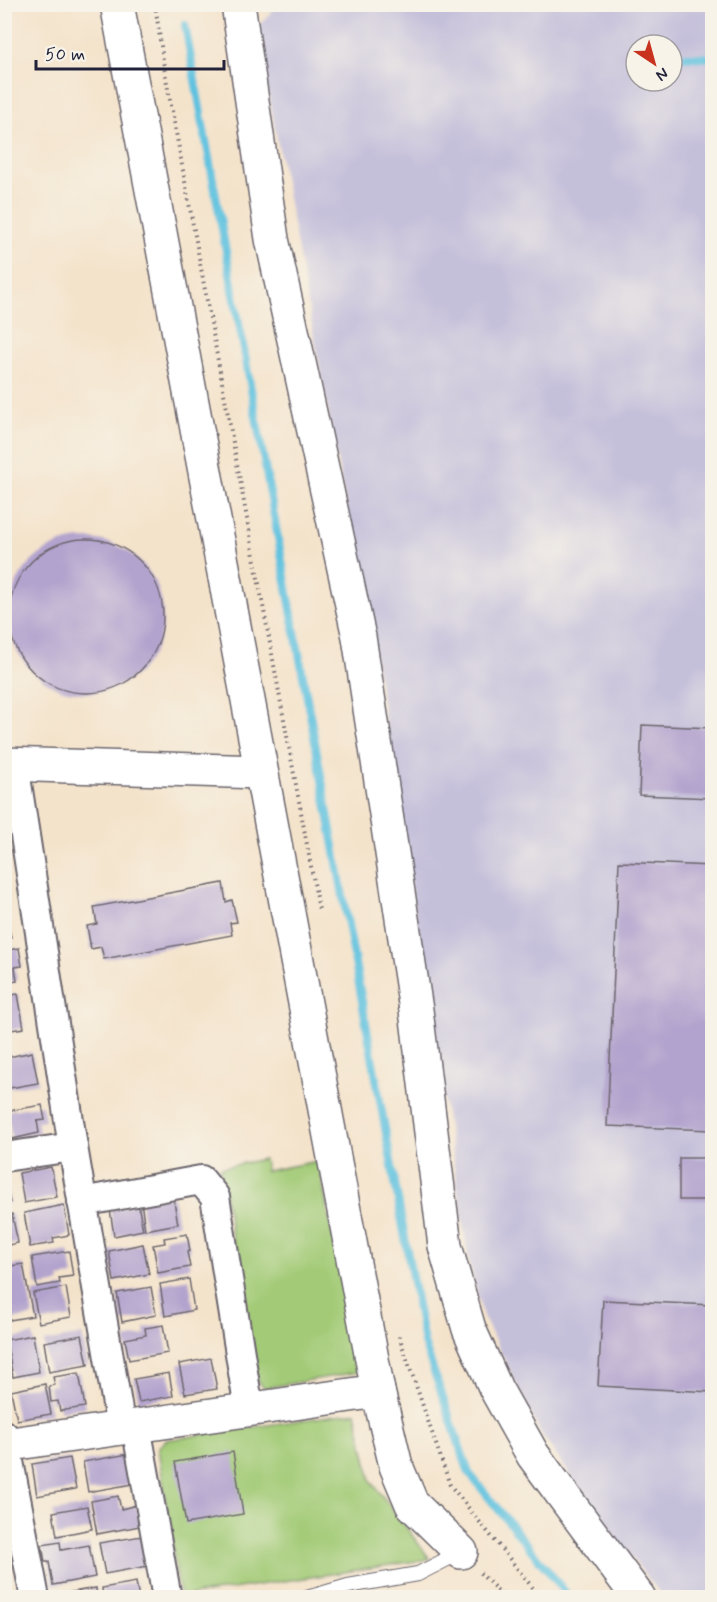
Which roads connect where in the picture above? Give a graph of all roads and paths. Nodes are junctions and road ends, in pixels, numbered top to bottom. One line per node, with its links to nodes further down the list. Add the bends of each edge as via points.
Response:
1 (117, 4): 5 (street)
2 (155, 4): 6 (path)
3 (238, 4): 21 (street, via 272,238 361,649 416,1010 445,1246 469,1329 496,1389 533,1455)
4 (9, 764): 5 (street); 7 (street)
5 (261, 772): 11 (street)
6 (321, 921)
7 (73, 1147): 8 (street); 9 (street)
8 (4, 1157)
9 (82, 1202): 12 (street, via 201,1180 215,1197); 13 (street)
10 (397, 1330): 20 (path, via 450,1485)
11 (378, 1391): 12 (street); 15 (street, via 396,1466 412,1504)
12 (249, 1410): 13 (street)
13 (128, 1427): 14 (street); 17 (street)
14 (5, 1441): 16 (street)
15 (461, 1552): 18 (lane, via 418,1574 348,1586); 19 (path)
16 (35, 1598)
17 (167, 1598)
18 (307, 1598)
19 (509, 1598)
20 (541, 1598)
21 (639, 1598)

